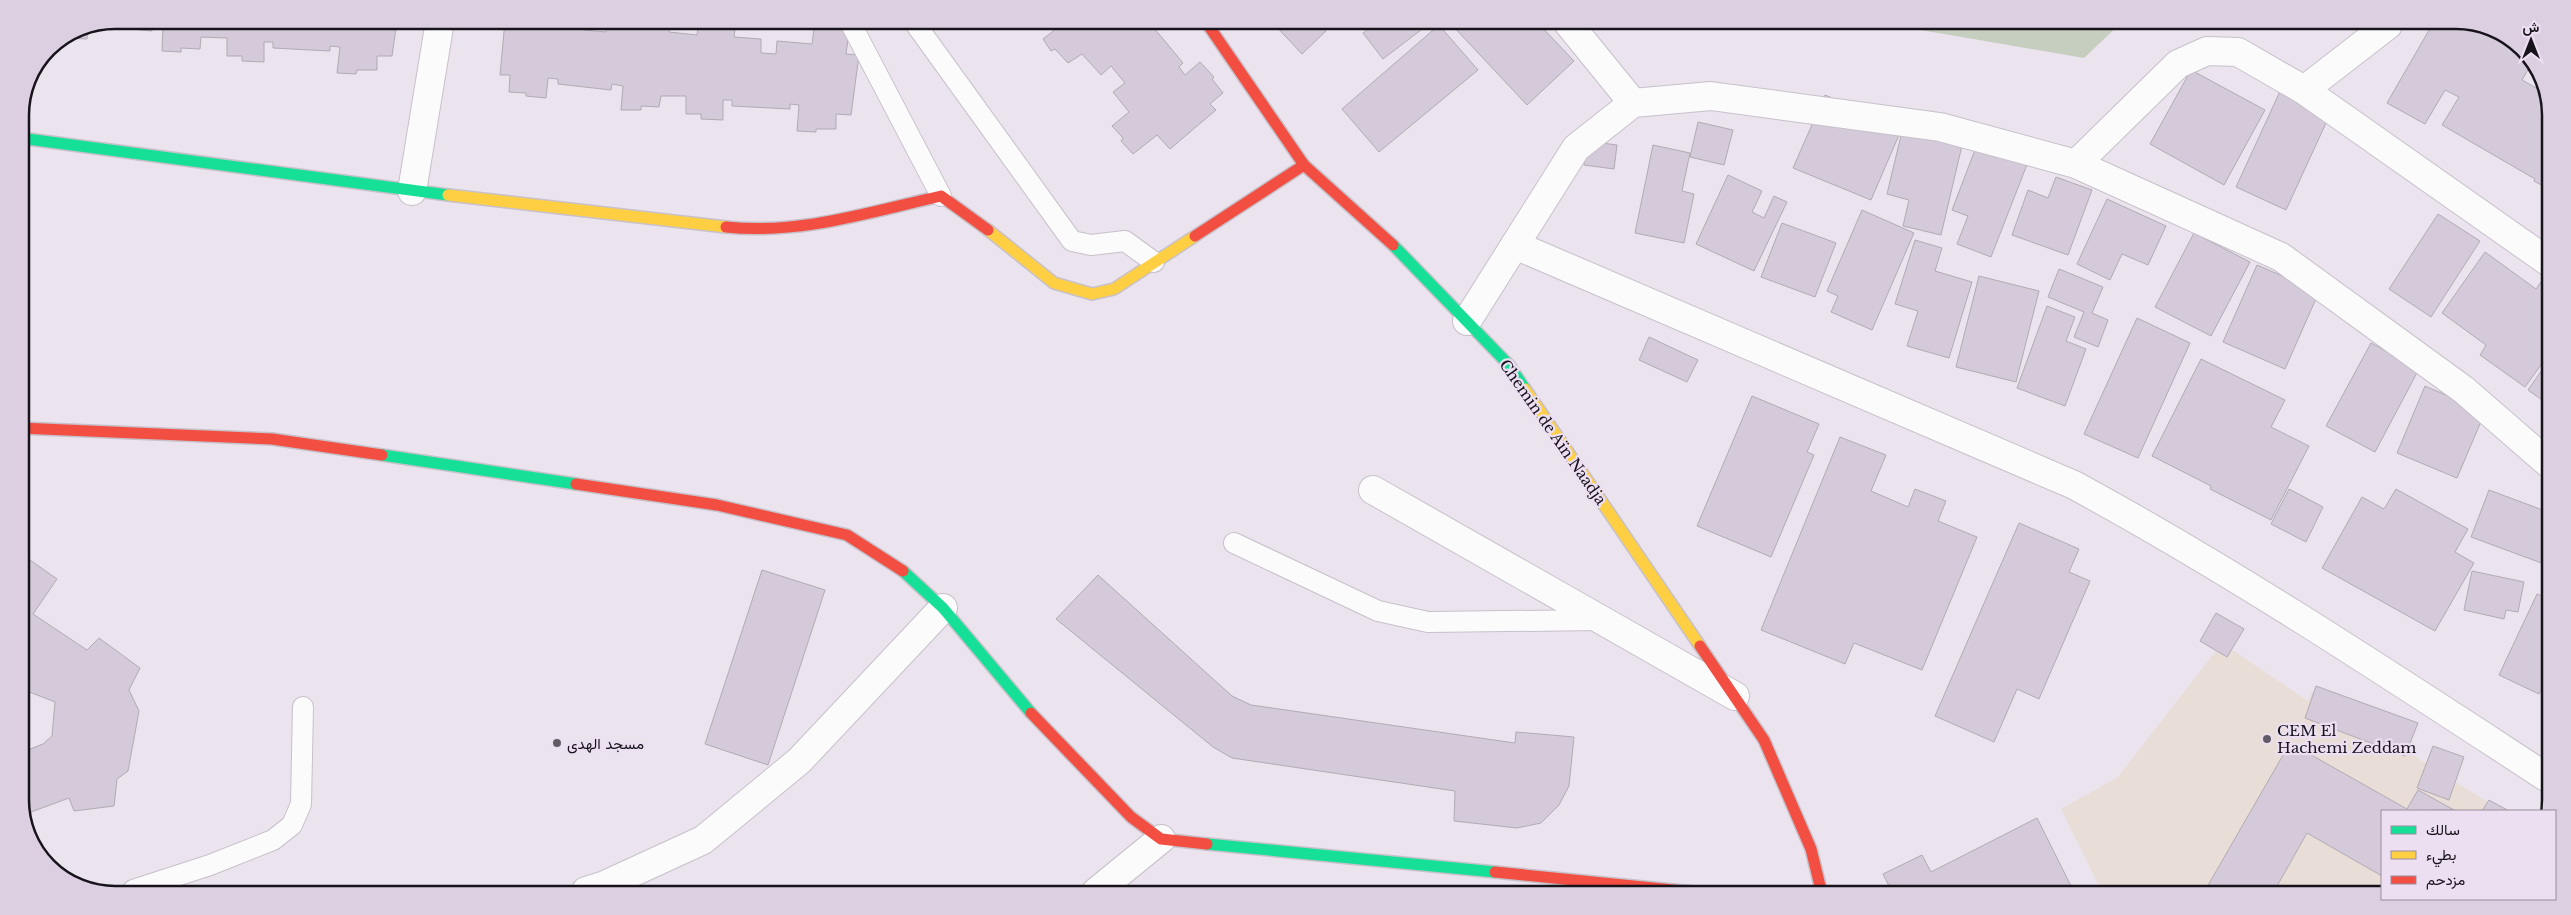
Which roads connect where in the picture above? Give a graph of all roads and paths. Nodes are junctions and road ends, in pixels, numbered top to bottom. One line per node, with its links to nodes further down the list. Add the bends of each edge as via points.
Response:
1 (439, 29): 12 (street)
2 (854, 29): 13 (lane)
3 (919, 29): 16 (lane, via 1072,242 1091,245 1125,242)
4 (1211, 29): 10 (street, Chemin de Aïn Naadja)
5 (1573, 29): 8 (street)
6 (2383, 29): 7 (street)
7 (2304, 90): 11 (street, via 2238,52 2207,51 2178,64); 15 (street)
8 (1633, 104): 11 (street, via 1710,96 1921,124); 14 (street, via 1576,148)
9 (29, 139): 12 (street)
10 (1304, 164): 16 (street); 17 (street, Chemin de Aïn Naadja, via 1388,240)
11 (2076, 164): 19 (street, via 2282,257 2464,390)
12 (412, 191): 13 (street, via 747,229 812,226)
13 (941, 196): 16 (street, via 1054,284 1092,294 1114,288)
14 (1515, 245): 17 (street); 26 (street, via 2074,485 2154,529 2374,664)
15 (2542, 257)
16 (1154, 262)
17 (1467, 321): 24 (street, Chemin de Aïn Naadja, via 1509,366)
18 (29, 428): 22 (street, via 272,439 717,505 847,535 898,566)
19 (2542, 458)
20 (1372, 490): 23 (street)
21 (1234, 543): 23 (lane, via 1378,611 1428,622)
22 (943, 608): 27 (street, via 1046,730 1131,817); 29 (street, via 799,761 703,840)
23 (1602, 620): 24 (street)
24 (1735, 696): 32 (street, Chemin de Aïn Naadja, via 1764,740 1811,849)
25 (303, 707): 28 (lane, via 301,804 292,825 273,840)
26 (2542, 774)
27 (1161, 839): 30 (street); 31 (street)
28 (145, 886)
29 (602, 886)
30 (1103, 886)
31 (1633, 886)
32 (1820, 886)

